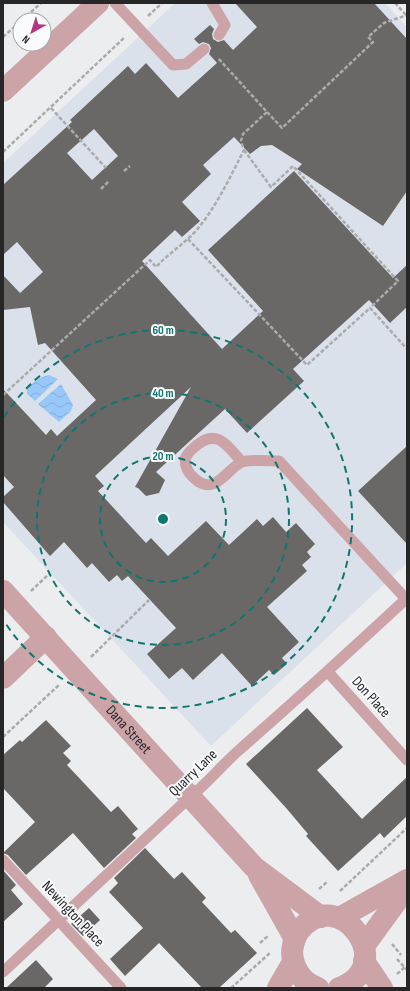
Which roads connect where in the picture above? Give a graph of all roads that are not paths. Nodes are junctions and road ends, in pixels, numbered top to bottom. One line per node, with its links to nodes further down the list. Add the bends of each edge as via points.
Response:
1 (98, 3): 6 (street)
2 (115, 3): 5 (lane, via 173,65 186,64)
3 (212, 3): 4 (lane, via 224,25)
4 (219, 35)
5 (204, 49)
6 (3, 91)
7 (242, 462): 7 (lane, via 223,478 207,484 193,478 187,469 185,459 201,441 214,438 223,441); 9 (lane, via 279,461)
8 (3, 590): 10 (street, Dana Street)
9 (406, 598): 11 (lane, Quarry Lane)
10 (46, 638): 12 (street); 14 (street, Dana Street)
11 (328, 672): 13 (lane, Don Place); 14 (lane, Quarry Lane, via 222,765 206,784)
12 (3, 678)
13 (407, 760)
14 (190, 797): 16 (street, Dana Street); 20 (lane, Quarry Lane)
15 (3, 860): 20 (lane, Newington Place)
16 (254, 867): 19 (street, Dana Street); 21 (street, Dana Street)
17 (407, 880): 19 (street)
18 (407, 887): 22 (street)
19 (330, 918): 21 (street, via 305,925); 22 (street, Dana Street, via 356,929)
20 (59, 920): 24 (lane, Quarry Lane); 25 (lane, Newington Place)
21 (295, 940): 23 (street)
22 (364, 953): 28 (street, via 356,977); 29 (street)
23 (293, 962): 26 (street); 27 (street, via 303,979)
24 (3, 972)
25 (121, 988)
26 (278, 988)
27 (318, 988)
28 (340, 988)
29 (382, 988)

